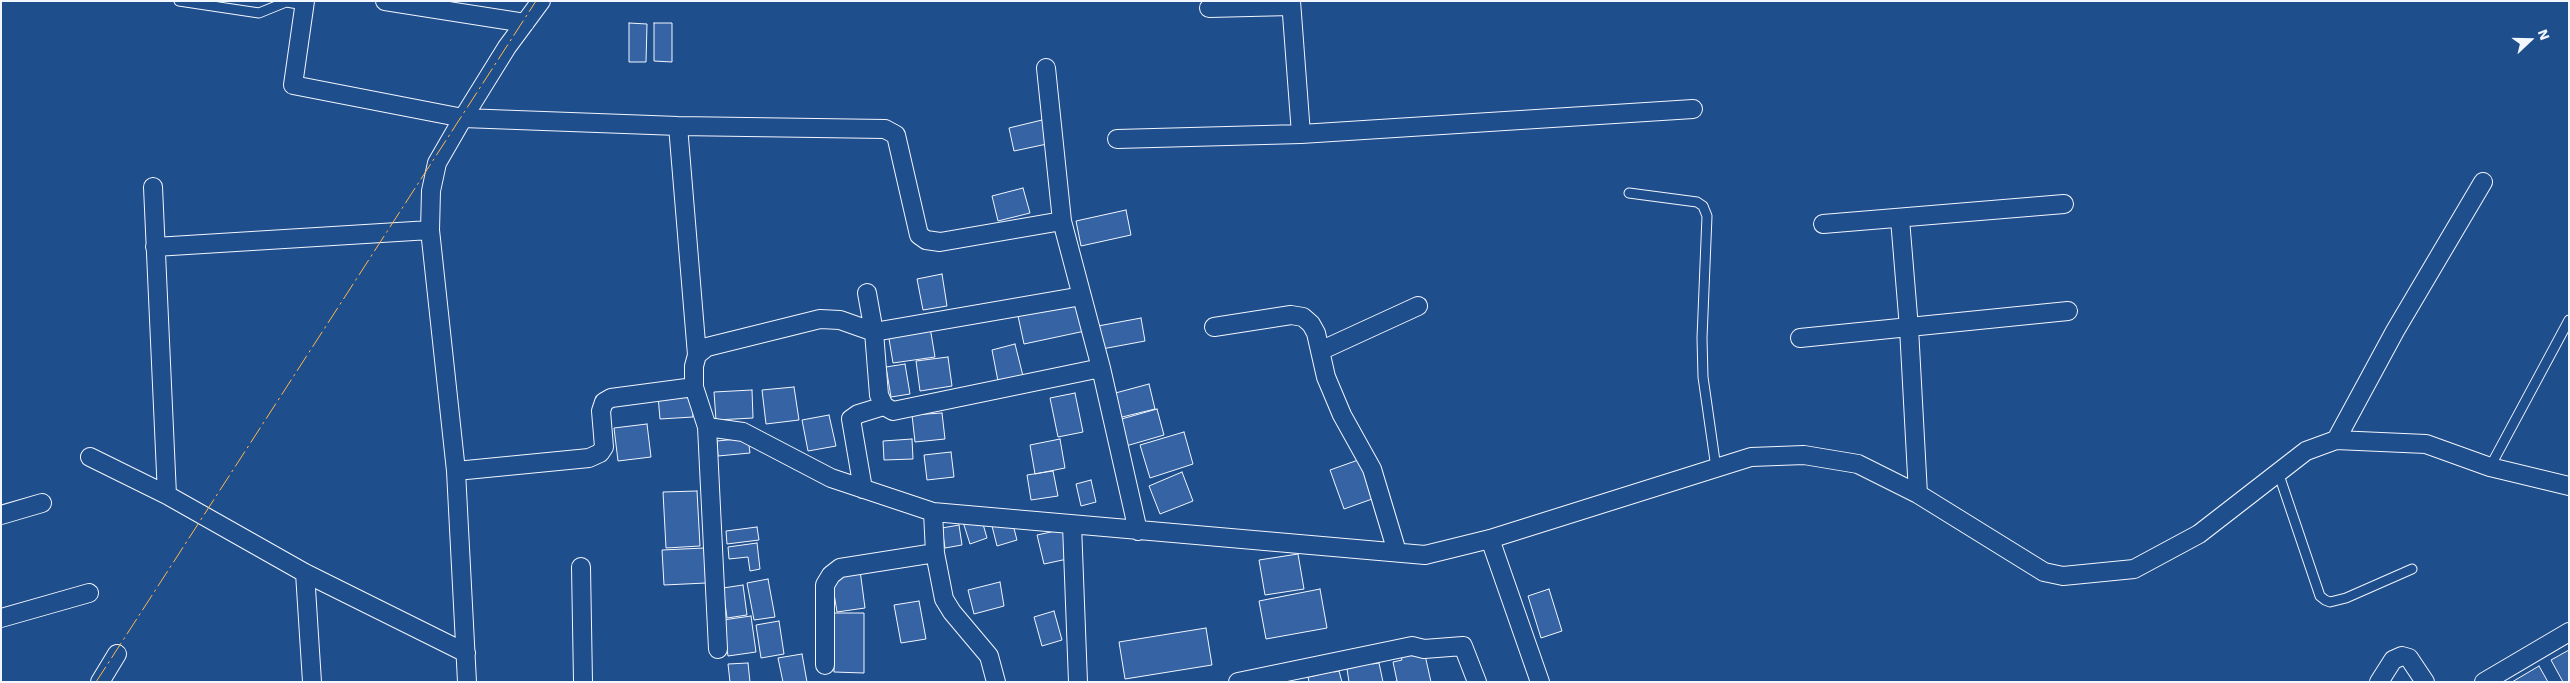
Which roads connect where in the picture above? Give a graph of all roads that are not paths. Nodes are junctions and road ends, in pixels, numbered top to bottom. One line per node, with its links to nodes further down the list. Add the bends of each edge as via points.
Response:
1 (179, 1): 4 (lane, via 259,12)
2 (385, 1): 8 (street)
3 (541, 1): 8 (street)
4 (285, 2): 5 (lane)
5 (305, 3): 11 (street, via 292,85)
6 (1291, 4): 7 (street); 13 (street)
7 (1209, 8)
8 (525, 23): 11 (street)
9 (1046, 68): 20 (street)
10 (1693, 109): 13 (street)
11 (463, 118): 12 (street); 22 (street, via 437,163 431,191)
12 (678, 126): 20 (street, via 885,129 896,135 918,235 926,240 940,242); 34 (street)
13 (1301, 134): 14 (street)
14 (1117, 139)
15 (2483, 182): 39 (street, via 2395,331)
16 (153, 187): 23 (street)
17 (1629, 193): 42 (lane, via 1697,202 1704,206 1703,377)
18 (2064, 204): 19 (street)
19 (1900, 218): 21 (street); 30 (street)
20 (1062, 221): 25 (street)
21 (1822, 224)
22 (430, 230): 23 (street); 43 (street)
23 (155, 247): 48 (street)
24 (867, 293): 31 (street)
25 (1082, 296): 31 (street); 35 (street)
26 (1418, 306): 33 (street)
27 (2068, 311): 30 (street)
28 (2569, 320): 41 (lane)
29 (1214, 327): 33 (street, via 1291,315 1303,317 1312,324)
30 (1909, 328): 32 (street); 47 (street)
31 (874, 332): 34 (street, via 840,320 820,319 707,347); 37 (street, via 879,395)
32 (1800, 338)
33 (1320, 351): 55 (street, via 1326,377 1342,416 1372,470)
34 (697, 354): 36 (street)
35 (1101, 368): 37 (street, via 903,411 893,411); 53 (street)
36 (694, 387): 38 (street); 43 (street, via 611,398 604,402 600,411 604,447 589,458)
37 (884, 406): 46 (street, via 851,419)
38 (706, 427): 46 (street, via 743,432 818,472); 63 (street)
39 (2336, 440): 41 (street, via 2426,444); 44 (street, via 2306,451)
40 (90, 457): 48 (street)
41 (2490, 467): 45 (street)
42 (1716, 468): 47 (street, via 1751,457 1804,455 1858,464); 54 (street)
43 (456, 471): 64 (street)
44 (2278, 472): 47 (street, via 2199,534 2134,569 2063,576 2044,572); 58 (lane, via 2324,600 2330,602 2346,598)
45 (2569, 486)
46 (862, 489): 50 (street)
47 (1918, 494)
48 (167, 496): 59 (street)
49 (42, 503): 51 (street)
50 (933, 512): 52 (street); 56 (street)
51 (1, 514)
52 (1072, 525): 53 (street); 72 (street)
53 (1138, 531): 55 (street)
54 (1490, 539): 55 (street, via 1425,555); 75 (street)
55 (1396, 552)
56 (935, 553): 66 (street, via 840,568 831,575 825,585); 71 (street, via 944,599 990,656)
57 (580, 568): 70 (street)
58 (2412, 569)
59 (304, 574): 64 (street); 68 (street)
60 (89, 593): 61 (street)
61 (1, 618)
62 (2569, 632): 78 (street)
63 (718, 649)
64 (466, 653): 69 (street)
65 (117, 654): 67 (street)
66 (825, 665)
67 (100, 682)
68 (312, 682)
69 (467, 682)
70 (583, 682)
71 (996, 682)
72 (1078, 682)
73 (1238, 682): 74 (street, via 1412,646 1424,649 1463,646)
74 (1477, 682)
75 (1540, 682)
76 (2379, 682): 77 (street, via 2393,660 2402,656 2409,658)
77 (2425, 682)
78 (2484, 682)

